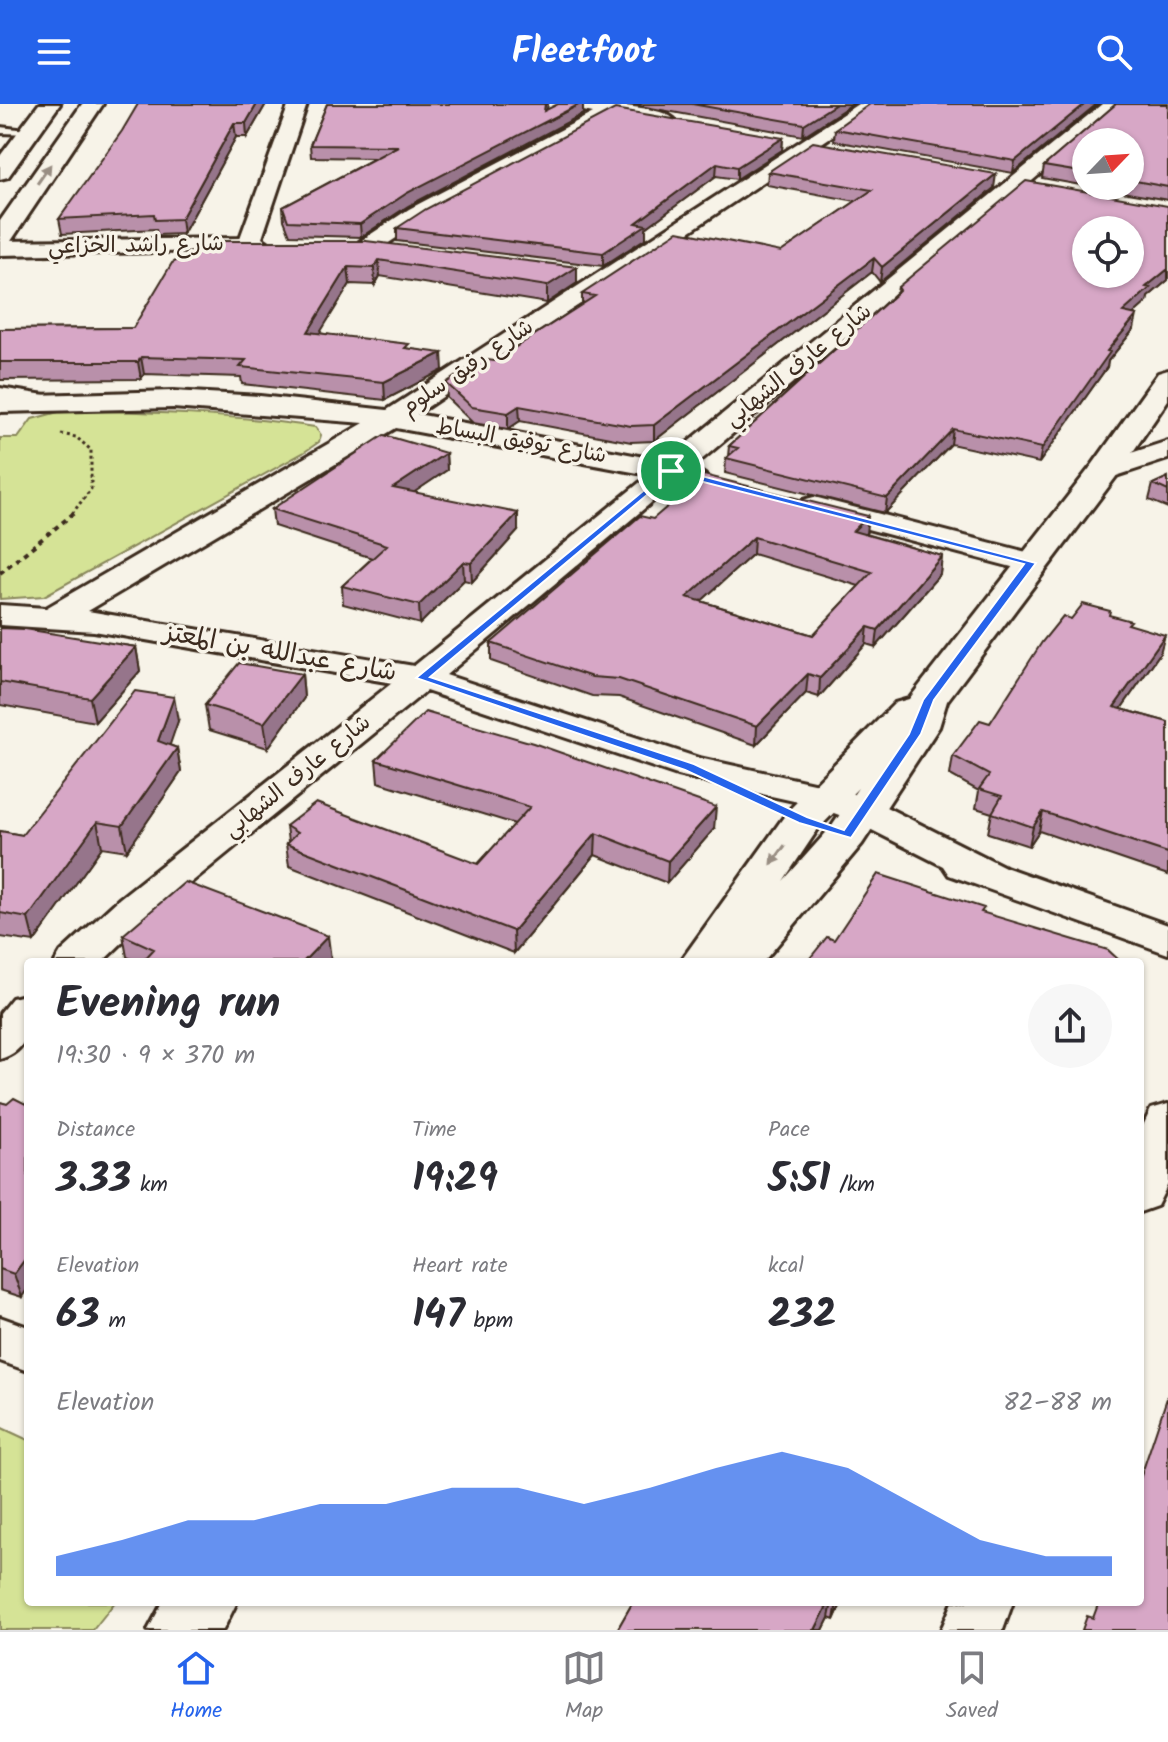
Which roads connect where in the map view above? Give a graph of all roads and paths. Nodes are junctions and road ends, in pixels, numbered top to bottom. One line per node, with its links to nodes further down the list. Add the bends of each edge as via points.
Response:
1 (16, 104): 8 (street)
2 (93, 104): 15 (street, one-way to 2)
3 (298, 104): 16 (street)
4 (576, 104): 7 (street)
5 (871, 104): 12 (street, شارع رفيق سلوم)
6 (1114, 104): 31 (street, شارع عارف الشهابي)
7 (612, 110): 9 (street); 19 (street, via 417,214)
8 (42, 116): 10 (lane); 14 (street)
9 (689, 123)
10 (0, 130)
11 (780, 139): 12 (street)
12 (811, 144): 13 (street); 23 (street, شارع رفيق سلوم)
13 (841, 149)
14 (0, 172)
15 (0, 239)
16 (249, 244): 17 (street, شارع راشد الخزاعي); 20 (street, شارع راشد الخزاعي)
17 (278, 245)
18 (338, 246): 19 (street)
19 (367, 247): 21 (street)
20 (0, 248)
21 (410, 251)
22 (577, 272): 23 (street)
23 (607, 276): 28 (street, شارع رفيق سلوم)
24 (1168, 379): 32 (street)
25 (0, 397): 26 (street)
26 (40, 402): 27 (street, شارع توفيق البساط); 28 (street, شارع توفيق البساط, via 156,400)
27 (0, 404)
28 (390, 420): 31 (street, شارع توفيق البساط); 38 (street, شارع رفيق سلوم)
29 (53, 431): 36 (path, via 76,437 91,450 89,496)
30 (1168, 450): 32 (street)
31 (671, 471): 33 (street, شارع توفيق البساط); 39 (street, شارع عارف الشهابي)
32 (1104, 471): 35 (street)
33 (714, 481)
34 (787, 499): 35 (street)
35 (1031, 563): 40 (street)
36 (0, 573)
37 (0, 615): 38 (street, شارع عبدالله بن المعتز)
38 (56, 616): 39 (street, شارع عبدالله بن المعتز)
39 (421, 678): 41 (street, شارع عبدالله بن المعتز); 44 (street, شارع عارف الشهابي, via 135,907)
40 (928, 700): 41 (street, via 898,720); 42 (street, via 919,727)
41 (813, 808): 42 (street, شارع عبدالله بن المعتز); 45 (street, one-way to 45)
42 (856, 823): 43 (street, شارع عبدالله بن المعتز); 46 (street)
43 (1168, 940)
44 (80, 958)
45 (706, 958)
46 (740, 958)
47 (24, 1014): 48 (street)
48 (0, 1043)
49 (1168, 1121): 50 (street)
50 (1144, 1183)
51 (0, 1339): 52 (street)
52 (24, 1348)
53 (201, 1606): 55 (street)
54 (981, 1606): 56 (street)
55 (182, 1630)
56 (972, 1630)

